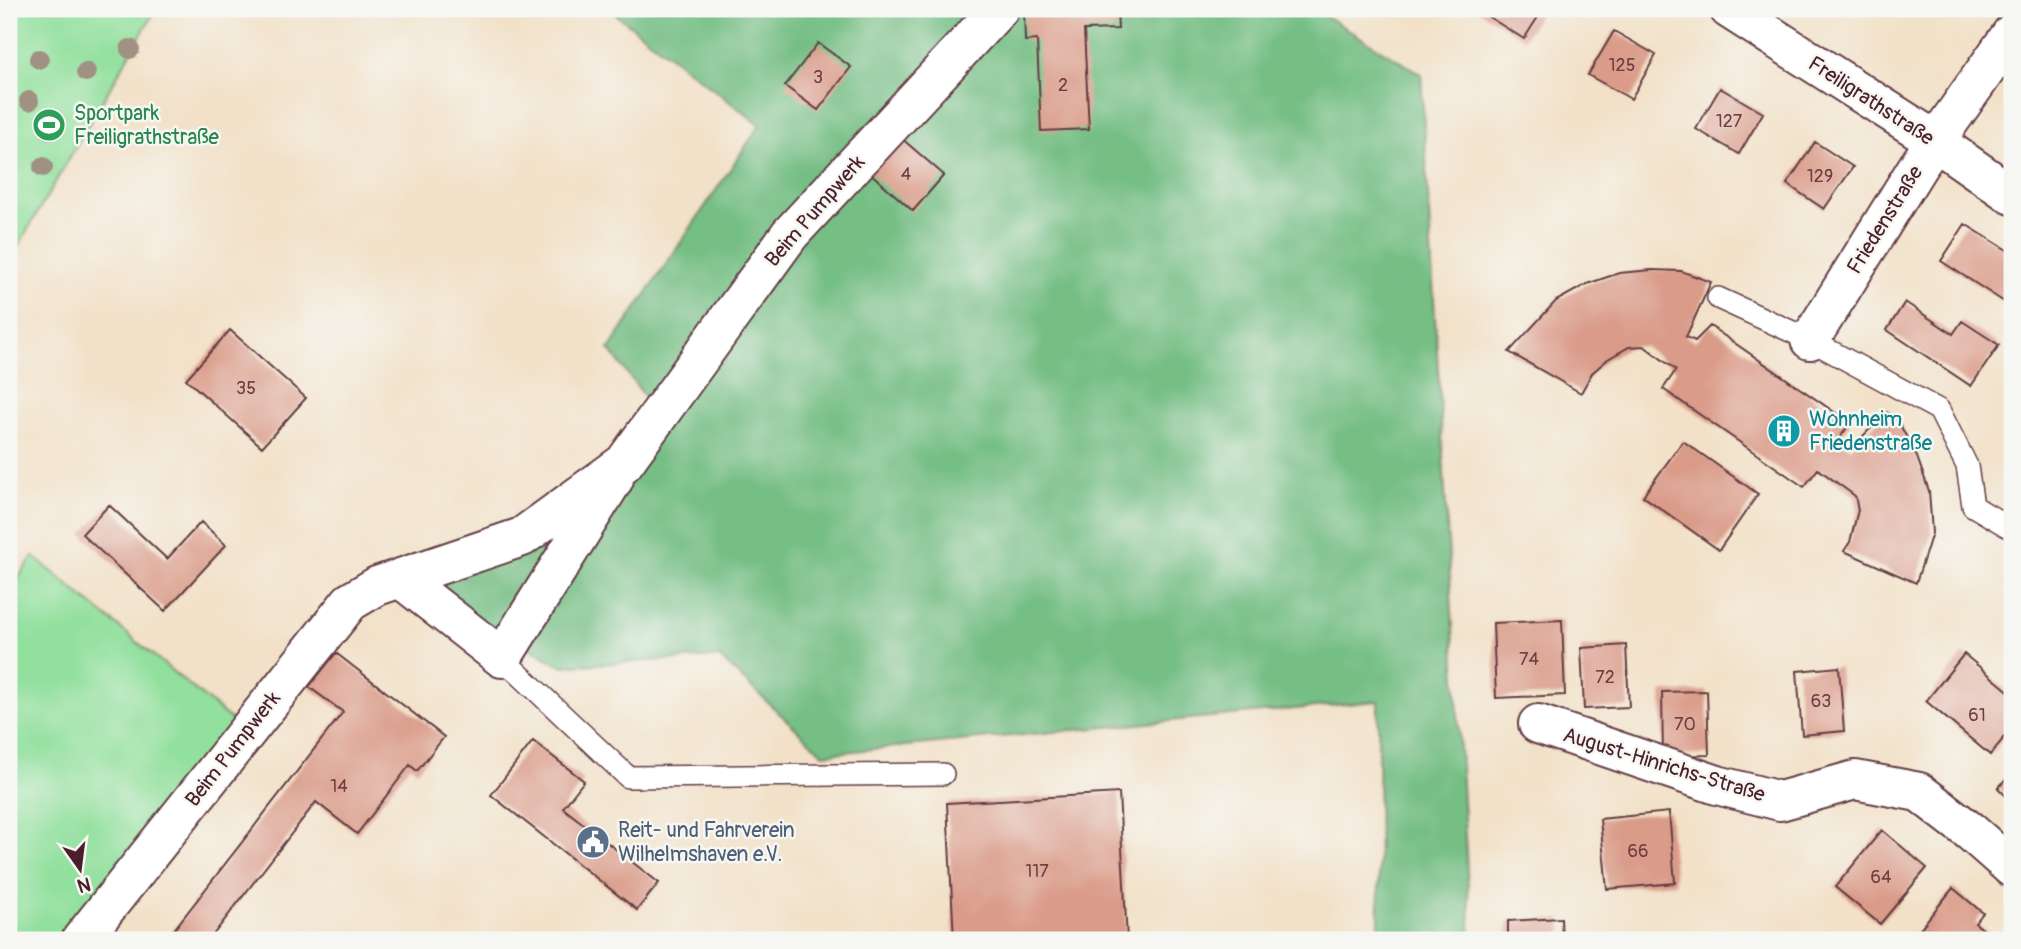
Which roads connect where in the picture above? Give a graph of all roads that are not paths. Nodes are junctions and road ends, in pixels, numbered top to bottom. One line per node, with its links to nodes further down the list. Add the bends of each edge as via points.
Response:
1 (999, 9): 8 (street, Beim Pumpwerk, via 790,234)
2 (1729, 9): 4 (street, Freiligrathstraße)
3 (2012, 33): 4 (street, Friedenstraße)
4 (1936, 142): 5 (street, Freiligrathstraße); 7 (street, Friedenstraße)
5 (2012, 195)
6 (1718, 298): 7 (lane)
7 (1810, 340): 9 (lane, via 1939,410 1967,466 1973,506)
8 (624, 463): 10 (street, Beim Pumpwerk, via 522,537); 11 (street, Beim Pumpwerk)
9 (2012, 529)
10 (400, 578): 11 (street); 15 (street, Beim Pumpwerk, via 350,602)
11 (502, 658): 13 (lane, via 628,777)
12 (1538, 724): 14 (street, August-Hinrichs-Straße, via 1717,785 1780,801 1855,780 1919,792)
13 (943, 774)
14 (2012, 868)
15 (82, 940)

